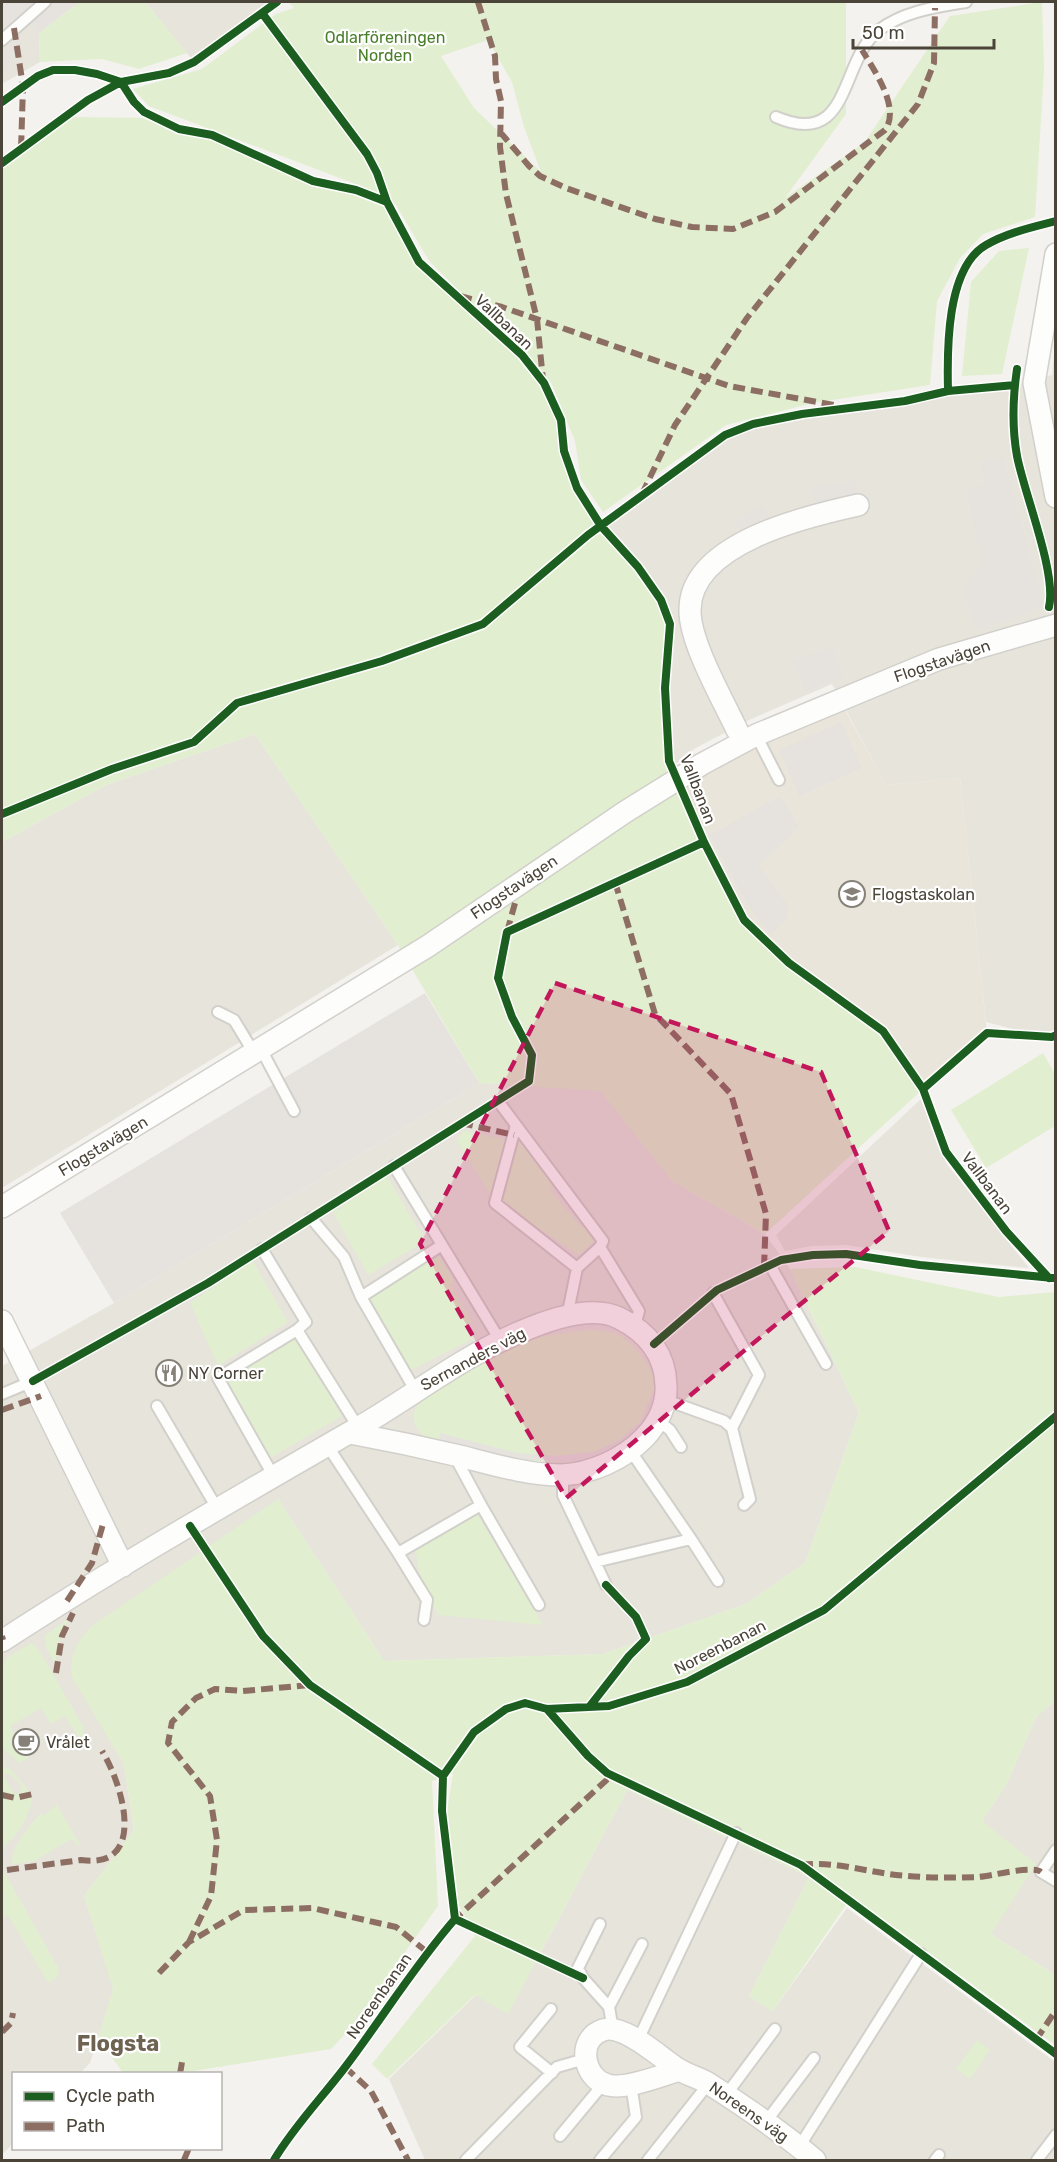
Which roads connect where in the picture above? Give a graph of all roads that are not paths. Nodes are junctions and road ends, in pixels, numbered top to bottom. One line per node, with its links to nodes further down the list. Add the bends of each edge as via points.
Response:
1 (45, 2): 3 (lane)
2 (966, 2): 4 (lane, via 910,13 878,31 863,47 838,107 819,122 794,125)
3 (2, 40)
4 (776, 117)
5 (1056, 254): 6 (street, via 1034,383)
6 (1056, 497)
7 (858, 505): 9 (street, via 781,525 745,542 715,562 696,585 690,610 699,648)
8 (1056, 625): 9 (street, Flogstavägen, via 939,659)
9 (747, 733): 10 (lane); 12 (street, Flogstavägen, via 428,946)
10 (779, 780)
11 (218, 1012): 12 (lane, via 234,1020)
12 (257, 1051): 14 (lane); 17 (street, Flogstavägen)
13 (498, 1101): 15 (lane)
14 (294, 1111)
15 (516, 1125): 20 (lane, via 603,1240); 23 (lane, via 495,1203)
16 (394, 1166): 19 (lane)
17 (2, 1207)
18 (311, 1218): 25 (lane, via 344,1257)
19 (442, 1245): 25 (lane); 30 (lane)
20 (600, 1247): 23 (lane); 28 (lane, via 639,1311)
21 (262, 1249): 29 (lane, via 306,1322)
22 (770, 1265): 31 (lane)
23 (578, 1268): 26 (lane)
24 (713, 1293): 38 (lane, via 759,1375)
25 (361, 1297): 33 (lane)
26 (567, 1317): 28 (street, Sernanders väg, via 611,1314); 30 (street, Sernanders väg, via 518,1332)
27 (2, 1321): 32 (street)
28 (635, 1326): 35 (street, Sernanders väg, via 654,1344 663,1364)
29 (297, 1330): 39 (lane); 45 (lane, via 218,1378)
30 (501, 1342): 33 (street, Sernanders väg)
31 (826, 1364)
32 (33, 1382): 34 (lane); 52 (street)
33 (415, 1390): 39 (street, Sernanders väg)
34 (2, 1394)
35 (666, 1400): 37 (street, Sernanders väg); 38 (lane, via 724,1421)
36 (157, 1407): 48 (lane)
37 (657, 1420): 41 (lane, via 670,1430); 42 (street, Sernanders väg)
38 (732, 1428): 47 (lane, via 750,1499)
39 (354, 1430): 40 (street, Sernanders väg); 43 (street, Sernanders väg)
40 (327, 1445): 45 (street, Sernanders väg); 50 (lane)
41 (681, 1447)
42 (630, 1450): 44 (street, Sernanders väg, via 599,1467); 49 (lane)
43 (454, 1455): 44 (street, Sernanders väg, via 515,1470); 46 (lane)
44 (563, 1475): 51 (lane, via 562,1495)
45 (274, 1477): 48 (street, Sernanders väg)
46 (481, 1505): 50 (lane); 55 (lane)
47 (744, 1505)
48 (218, 1510): 52 (street, Sernanders väg)
49 (691, 1539): 51 (lane); 53 (lane)
50 (398, 1553): 56 (lane, via 427,1600)
51 (595, 1562): 54 (lane)
52 (123, 1566): 57 (street, Sernanders väg)
53 (718, 1581)
54 (606, 1585)
55 (539, 1605)
56 (424, 1620)
57 (2, 1641)
58 (736, 1833): 68 (lane)
59 (1056, 1850): 60 (lane, via 1041,1872)
60 (1056, 1881)
61 (600, 1924): 64 (lane, via 578,1968)
62 (642, 1944): 64 (lane)
63 (921, 1954): 79 (lane)
64 (609, 2007): 67 (lane)
65 (551, 2009): 72 (lane, via 520,2046)
66 (775, 2029): 75 (lane)
67 (613, 2030): 68 (street, Noreens väg); 70 (street, via 603,2030 591,2039)
68 (638, 2040): 71 (street, Noreens väg)
69 (814, 2058): 76 (lane)
70 (585, 2059): 72 (lane, via 557,2067); 73 (street, via 589,2070)
71 (680, 2070): 74 (street); 75 (street, Noreens väg)
72 (552, 2073): 80 (lane)
73 (604, 2083): 74 (street); 78 (lane)
74 (631, 2084): 81 (lane, via 636,2117)
75 (718, 2089): 76 (street, Noreens väg); 82 (lane)
76 (765, 2123): 79 (street, Noreens väg)
77 (1056, 2135): 83 (lane)
78 (560, 2136)
79 (807, 2154)
80 (466, 2160)
81 (600, 2160)
82 (648, 2160)
83 (1037, 2160)

